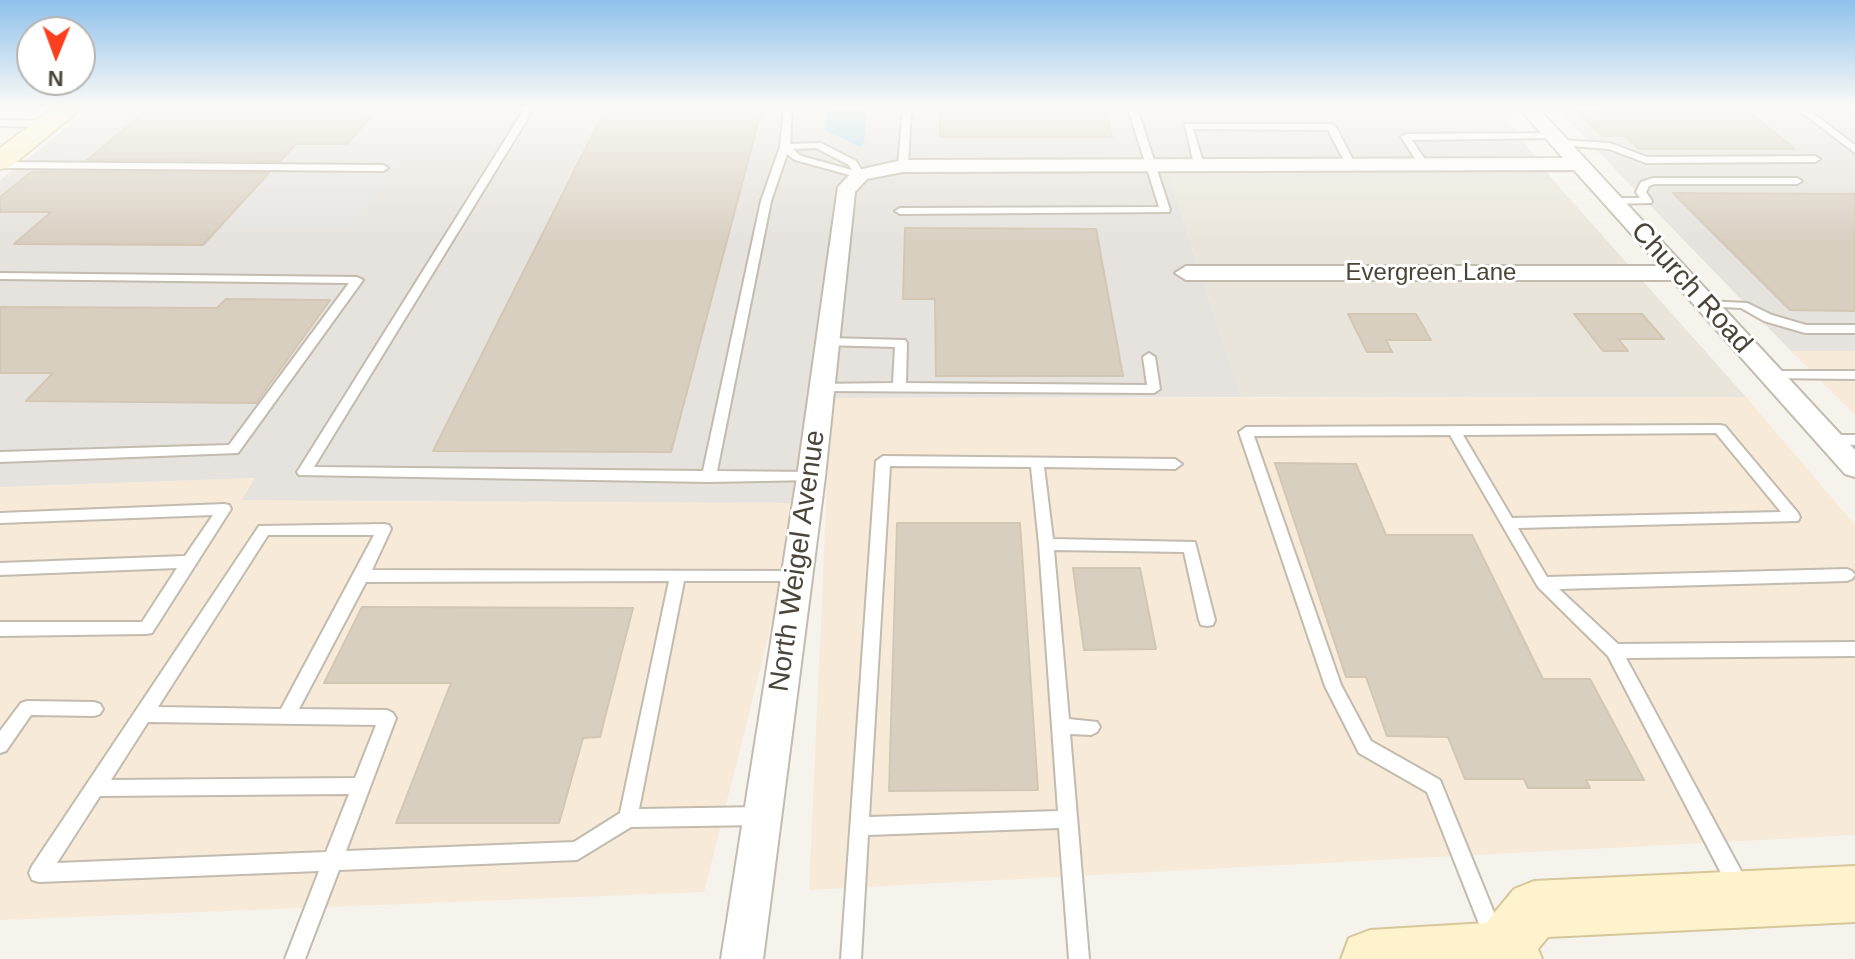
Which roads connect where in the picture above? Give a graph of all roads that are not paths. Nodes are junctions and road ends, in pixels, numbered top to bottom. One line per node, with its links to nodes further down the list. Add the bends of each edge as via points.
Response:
1 (502, 153): 43 (lane, via 304,472)
2 (783, 153): 43 (lane, via 766,201)
3 (792, 153): 21 (lane)
4 (833, 153): 21 (lane)
5 (904, 153): 19 (lane)
6 (1147, 153): 17 (lane)
7 (1196, 153): 18 (lane)
8 (1344, 153): 14 (lane)
9 (1416, 153): 15 (lane)
10 (1568, 153): 16 (street, Church Road)
11 (1627, 153): 12 (lane, via 1646,160)
12 (1815, 159)
13 (0, 163): 20 (lane)
14 (1350, 164): 15 (street); 18 (street)
15 (1423, 164): 16 (street)
16 (1578, 164): 23 (street, Church Road)
17 (1151, 165): 18 (street); 19 (street); 24 (lane, via 1165,210)
18 (1199, 165)
19 (903, 166): 21 (street)
20 (383, 168)
21 (864, 175): 30 (street, North Weigel Avenue, via 845,191)
22 (1797, 181): 23 (lane, via 1653,181 1641,192 1647,201)
23 (1612, 201): 26 (street, Church Road)
24 (900, 211)
25 (1186, 273): 26 (street, Evergreen Lane)
26 (1677, 273): 28 (street, Church Road)
27 (0, 276): 39 (lane, via 357,280 233,450)
28 (1706, 304): 29 (lane, via 1743,305 1805,329); 32 (street, Church Road)
29 (1855, 329)
30 (827, 342): 34 (street, North Weigel Avenue); 35 (lane, via 901,343)
31 (1149, 357): 35 (lane, via 1154,389)
32 (1770, 375): 33 (lane); 37 (street, Church Road)
33 (1855, 375)
34 (821, 387): 35 (lane); 44 (street, North Weigel Avenue)
35 (899, 388)
36 (1454, 431): 46 (lane); 46 (lane, via 1720,429 1793,517); 74 (lane, via 1246,432 1333,686 1365,747 1434,786)
37 (1829, 440): 38 (lane); 42 (street, Church Road)
38 (1855, 440)
39 (0, 457)
40 (1037, 463): 41 (lane); 47 (lane); 70 (lane, via 883,461)
41 (1175, 464)
42 (1855, 467)
43 (709, 477): 44 (lane)
44 (811, 477): 51 (street, North Weigel Avenue)
45 (0, 518): 48 (lane, via 224,509)
46 (1508, 523): 54 (lane)
47 (1046, 544): 55 (lane, via 1190,546); 62 (lane)
48 (191, 562): 49 (lane); 56 (lane, via 146,628)
49 (0, 569)
50 (678, 575): 51 (lane); 53 (lane); 68 (lane)
51 (797, 575): 67 (street, North Weigel Avenue)
52 (1847, 575): 54 (lane)
53 (361, 576): 60 (lane, via 384,529 264,530); 61 (lane)
54 (1543, 583): 58 (lane)
55 (1207, 620)
56 (0, 629)
57 (1855, 649): 58 (lane)
58 (1614, 651): 73 (lane)
59 (94, 709): 64 (lane, via 27,708)
60 (143, 714): 61 (lane); 66 (lane)
61 (286, 716): 65 (lane, via 387,718)
62 (1061, 726): 63 (lane); 69 (lane)
63 (1091, 727)
64 (0, 745)
65 (362, 786): 66 (lane); 71 (lane)
66 (95, 788): 71 (lane, via 39,873)
67 (762, 816): 68 (lane); 76 (street, North Weigel Avenue)
68 (628, 818): 71 (lane, via 577,851)
69 (1069, 819): 70 (lane); 78 (lane)
70 (858, 826): 77 (lane)
71 (334, 861): 75 (lane)
72 (1855, 894): 73 (main road)
73 (1746, 899): 74 (main road, via 1534,909)
74 (1506, 955): 79 (main road)
75 (295, 959)
76 (742, 959)
77 (851, 959)
78 (1079, 959)
79 (1370, 959)

